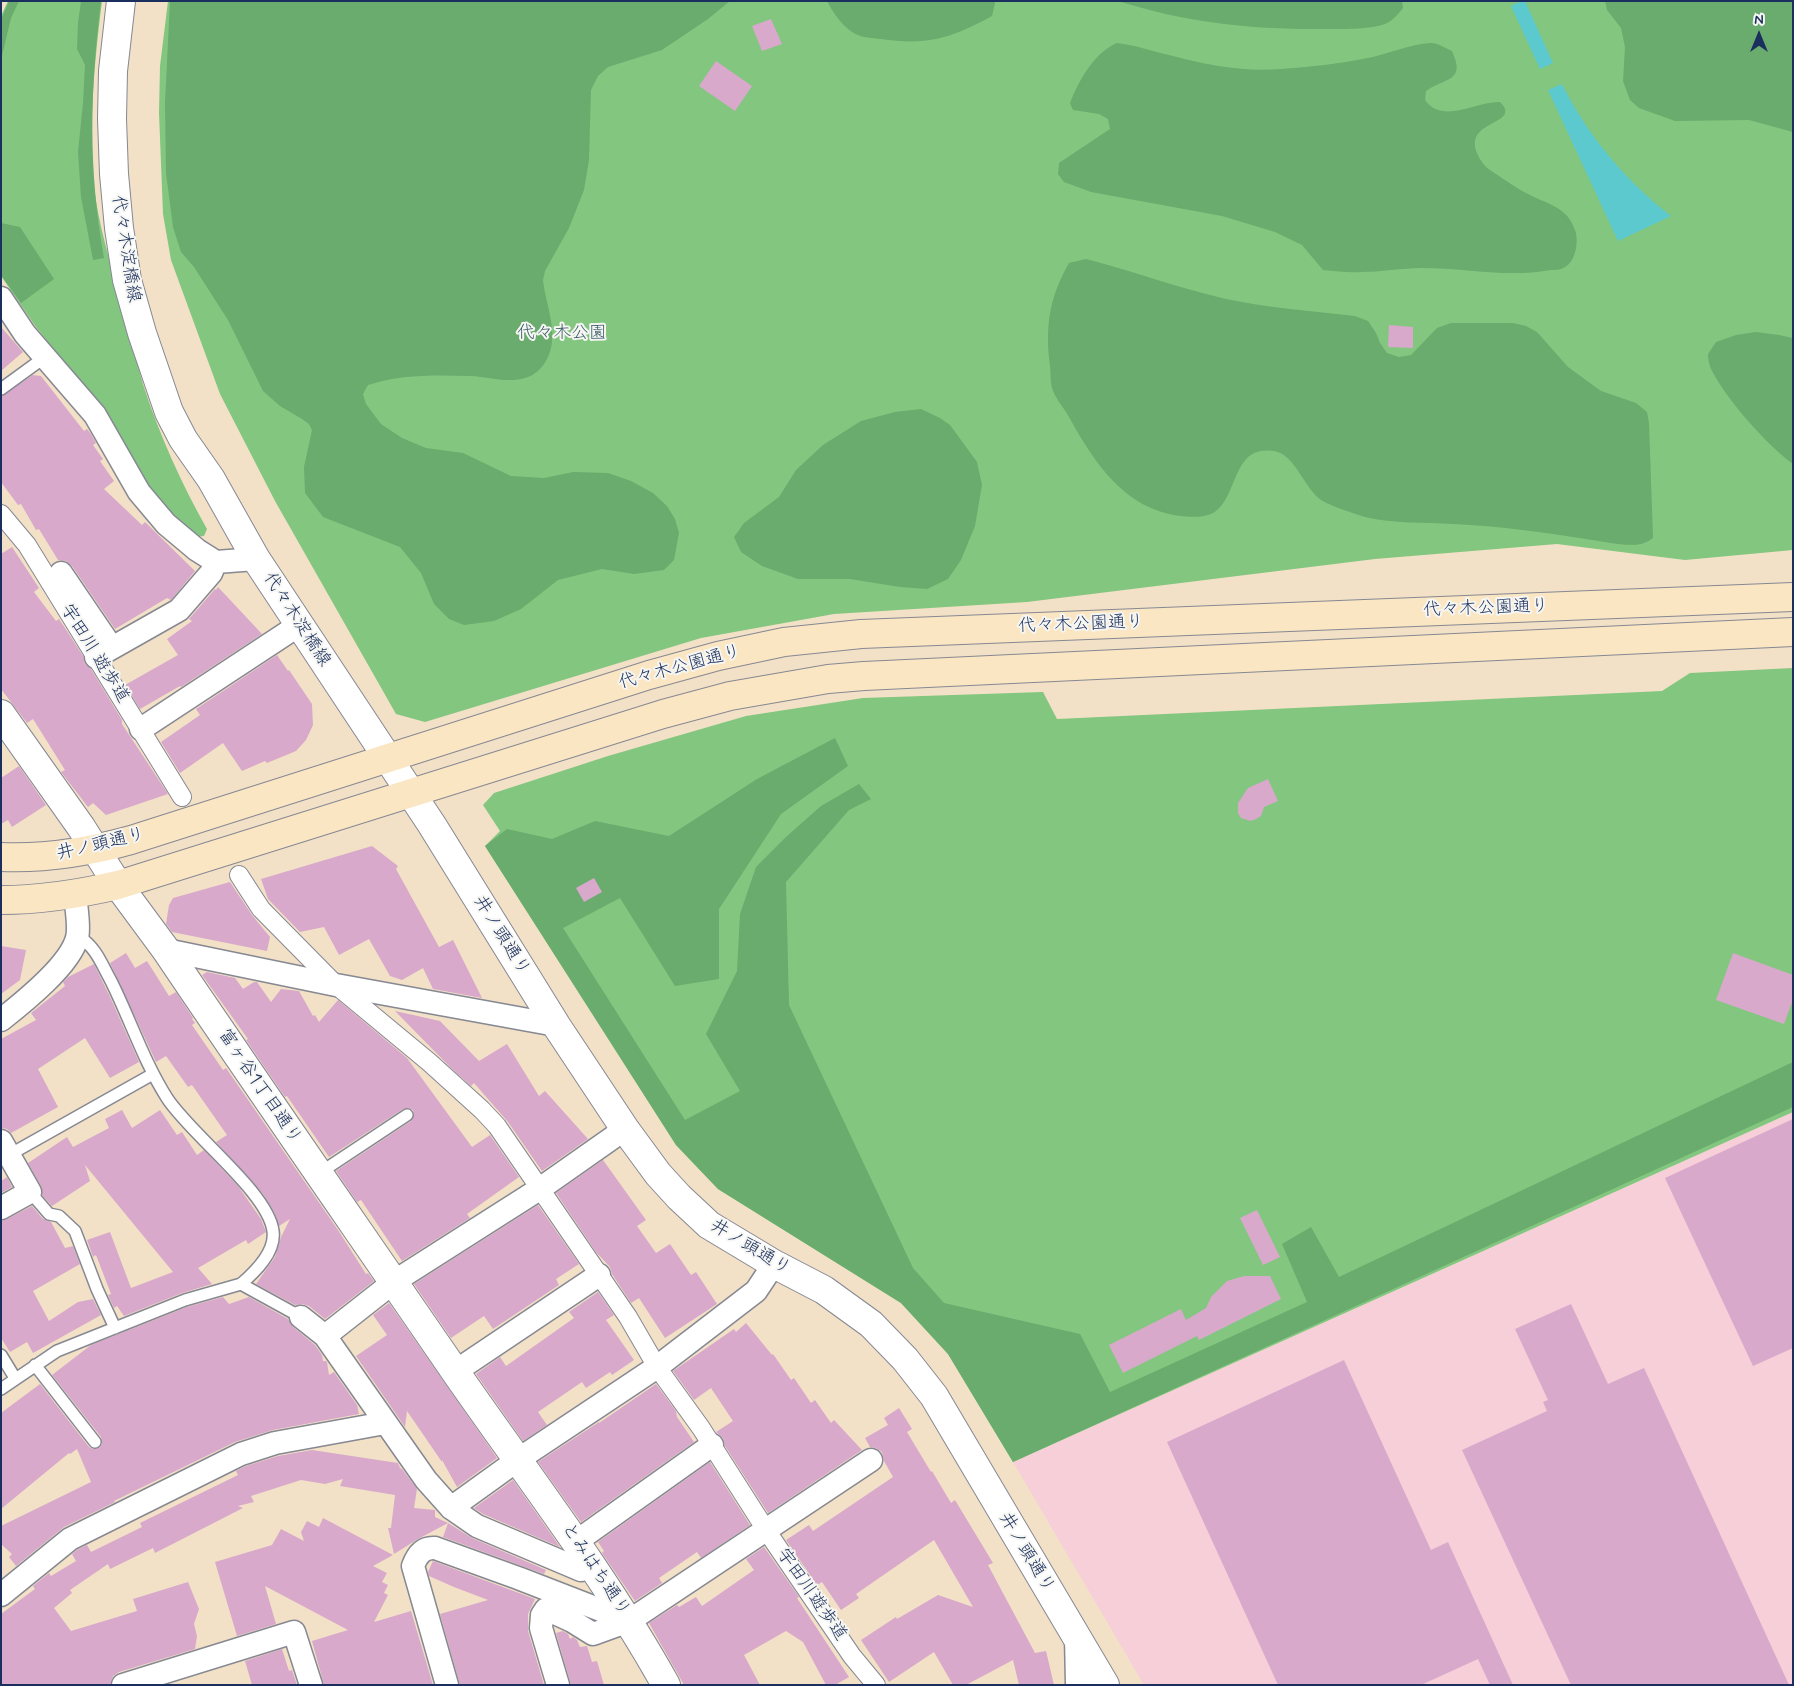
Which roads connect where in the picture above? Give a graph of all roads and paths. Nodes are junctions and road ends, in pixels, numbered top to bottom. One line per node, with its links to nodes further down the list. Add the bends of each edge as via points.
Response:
1 (121, 1): 6 (street, 代々木淀橋線, via 113,71 112,119 118,228 127,280 169,412)
2 (139, 1): 6 (street, 代々木淀橋線, via 130,94 131,175 136,227 159,331 200,436)
3 (1, 298): 4 (street)
4 (45, 357): 5 (lane); 9 (street, via 95,415 139,492 166,524)
5 (1, 389)
6 (211, 479): 8 (street, 代々木淀橋線)
7 (1, 514): 14 (street, 宇田川 遊歩道)
8 (256, 559): 9 (street); 12 (street, 代々木淀橋線)
9 (216, 562): 14 (street, via 211,573 179,610)
10 (61, 573): 14 (street)
11 (1793, 596): 17 (main road, 代々木公園通り, via 825,637 784,642 666,670)
12 (299, 625): 16 (street); 17 (street, 代々木淀橋線)
13 (1793, 632): 18 (main road, 代々木公園通り, via 828,679 730,696 663,714)
14 (104, 653): 16 (street, 宇田川 遊歩道)
15 (1, 714): 20 (street, 富ヶ谷1丁目通り)
16 (141, 728): 19 (street, 宇田川 遊歩道)
17 (387, 758): 18 (street, 井ノ頭通り); 20 (main road, 井ノ頭通り)
18 (410, 793): 23 (main road); 30 (street, 井ノ頭通り)
19 (182, 797)
20 (96, 850): 21 (main road, 井ノ頭通り, via 57,856); 23 (street, 富ヶ谷1丁目通り)
21 (1, 858)
22 (238, 875): 28 (street, 宇田川遊歩道, via 261,909)
23 (118, 885): 24 (main road); 27 (street, 富ヶ谷1丁目通り)
24 (75, 895): 25 (main road); 26 (street)
25 (1, 900)
26 (78, 936): 29 (street, via 72,951 47,982); 31 (lane, via 97,954)
27 (166, 950): 28 (street); 35 (street, 富ヶ谷1丁目通り)
28 (336, 985): 30 (street); 36 (street, 宇田川遊歩道, via 482,1110)
29 (1, 1020)
30 (556, 1025): 33 (street, 井ノ頭通り)
31 (153, 1074): 34 (lane); 42 (lane, via 184,1119 257,1199 270,1222 273,1231 270,1248 254,1273)
32 (407, 1115): 35 (lane)
33 (625, 1129): 36 (street); 39 (street, 井ノ頭通り, via 658,1174 703,1219)
34 (5, 1148): 37 (street)
35 (318, 1174): 41 (street, 富ヶ谷1丁目通り)
36 (540, 1188): 40 (street, 宇田川遊歩道); 41 (street)
37 (30, 1192): 38 (street); 44 (lane, via 49,1214 58,1216 75,1231)
38 (1, 1208)
39 (774, 1264): 48 (street, via 756,1291); 63 (street, 井ノ頭通り, via 824,1290 870,1324 905,1359 934,1396)
40 (599, 1275): 48 (street, 宇田川遊歩道); 49 (street)
41 (395, 1281): 45 (street); 49 (street, 富ヶ谷1丁目通り)
42 (241, 1284): 43 (lane); 44 (lane, via 186,1300)
43 (301, 1317): 45 (street)
44 (115, 1328): 47 (lane, via 57,1351)
45 (325, 1336): 52 (street)
46 (1, 1355): 50 (lane)
47 (36, 1365): 50 (lane); 53 (lane)
48 (658, 1367): 54 (street, 宇田川遊歩道); 55 (street)
49 (456, 1371): 55 (street, 富ヶ谷1丁目通り)
50 (15, 1378): 51 (lane)
51 (1, 1389)
52 (385, 1423): 57 (street, via 426,1480); 61 (street, via 275,1443 241,1454 70,1540)
53 (95, 1442)
54 (712, 1446): 58 (street, 宇田川遊歩道); 59 (street)
55 (519, 1459): 57 (street); 59 (street, とみはち通り)
56 (871, 1460): 58 (street)
57 (451, 1508): 60 (street, via 477,1526 574,1568 581,1570)
58 (766, 1530): 62 (street); 70 (street, 宇田川遊歩道, via 852,1656)
59 (577, 1542): 60 (street, とみはち通り)
60 (590, 1564): 62 (street, とみはち通り)
61 (6, 1582)
62 (629, 1622): 67 (street, via 429,1547 416,1558 413,1566); 68 (street, via 593,1634 546,1608 541,1628); 69 (street, とみはち通り)
63 (1076, 1636): 71 (street); 72 (street, 井ノ頭通り)
64 (183, 1676): 65 (street); 66 (street, via 294,1632)
65 (123, 1685)
66 (311, 1685)
67 (447, 1685)
68 (558, 1685)
69 (666, 1685)
70 (876, 1685)
71 (1077, 1685)
72 (1105, 1685)

